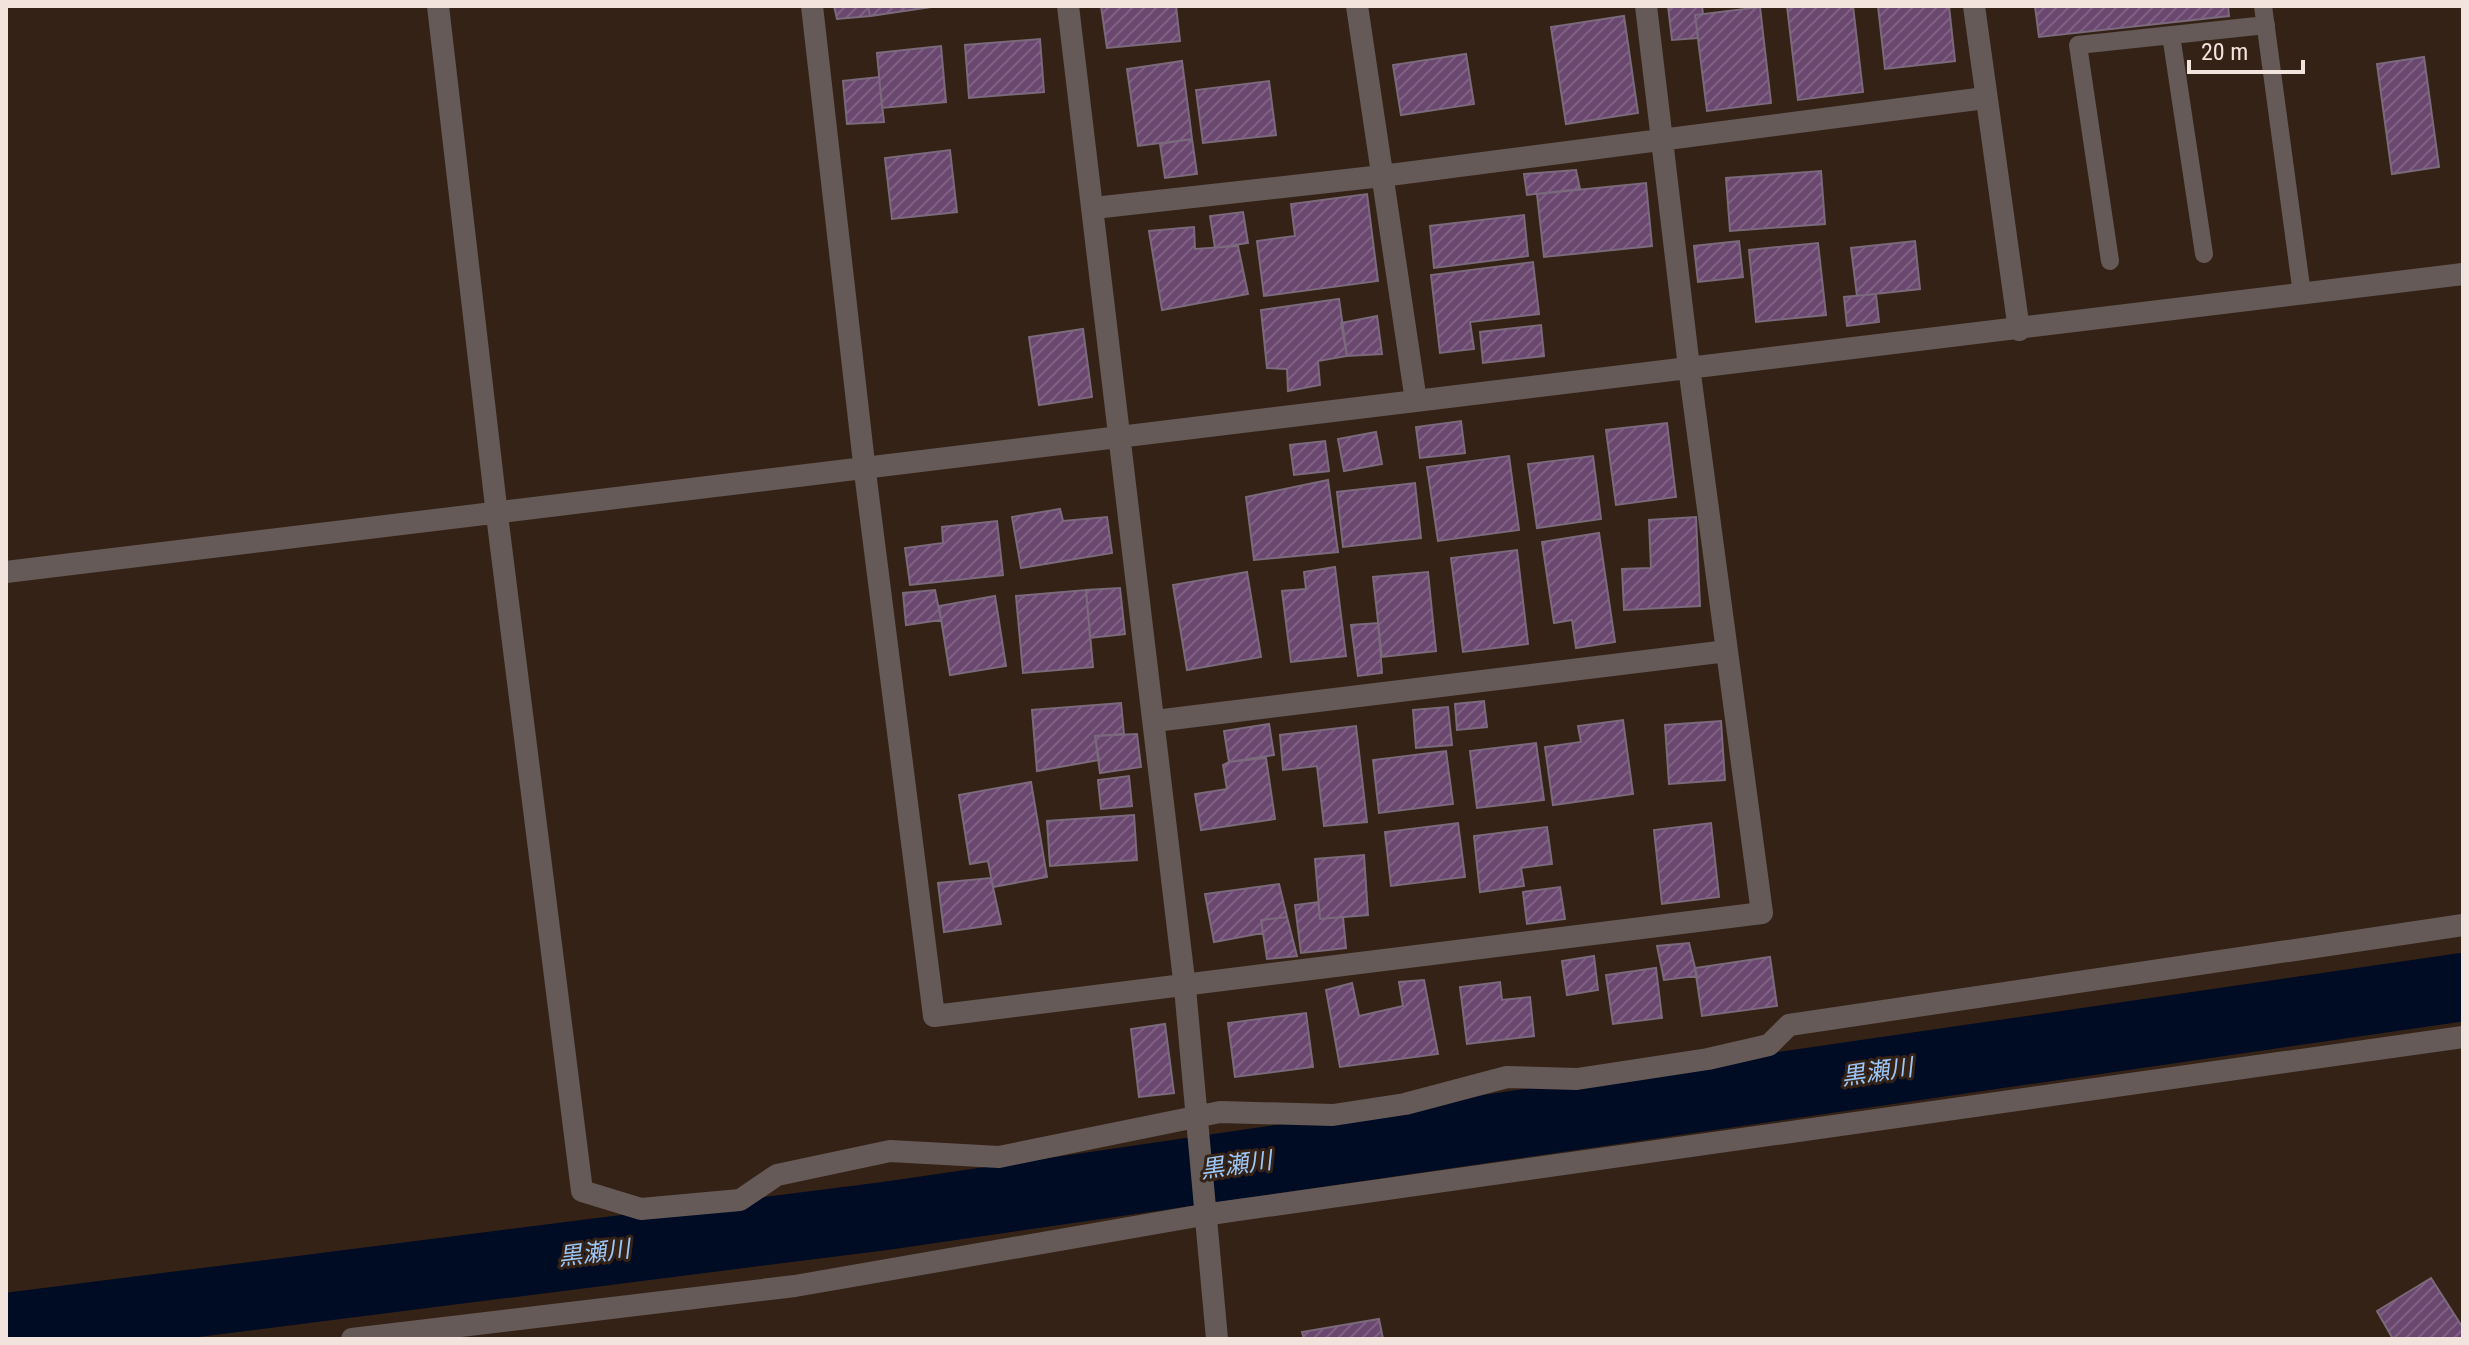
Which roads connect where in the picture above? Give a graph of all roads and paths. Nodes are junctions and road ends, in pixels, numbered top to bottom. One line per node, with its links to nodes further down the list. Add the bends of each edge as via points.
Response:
1 (438, 6): 22 (street)
2 (812, 6): 21 (street)
3 (1068, 6): 12 (street)
4 (1357, 6): 11 (street)
5 (1646, 6): 10 (street)
6 (1974, 6): 9 (street)
7 (2264, 16): 8 (lane); 16 (lane)
8 (2171, 35): 13 (lane); 14 (lane, via 2078,45)
9 (1985, 98): 10 (street); 17 (street)
10 (1661, 137): 11 (street); 18 (street)
11 (1382, 176): 12 (street); 19 (street)
12 (1094, 208): 20 (street)
13 (2204, 254)
14 (2110, 261)
15 (2463, 274): 16 (street)
16 (2302, 294): 17 (street)
17 (2019, 330): 18 (street)
18 (1689, 367): 19 (street); 24 (street)
19 (1416, 401): 20 (street)
20 (1122, 436): 21 (street); 25 (street)
21 (865, 472): 22 (street); 27 (street, via 934,1016)
22 (497, 515): 23 (street); 29 (street, via 582,1191 641,1209 740,1200 777,1175 890,1151 999,1157)
23 (6, 572)
24 (1727, 651): 25 (street); 27 (street, via 1762,913)
25 (1155, 721): 27 (street)
26 (2463, 925): 29 (street, via 1789,1025 1769,1045 1693,1062 1577,1079 1507,1077 1405,1104 1333,1115 1220,1112)
27 (1185, 988): 29 (street)
28 (2463, 1037): 30 (street)
29 (1196, 1126): 30 (street)
30 (1203, 1215): 31 (street, via 795,1286); 32 (street)
31 (352, 1339)
32 (1217, 1339)

